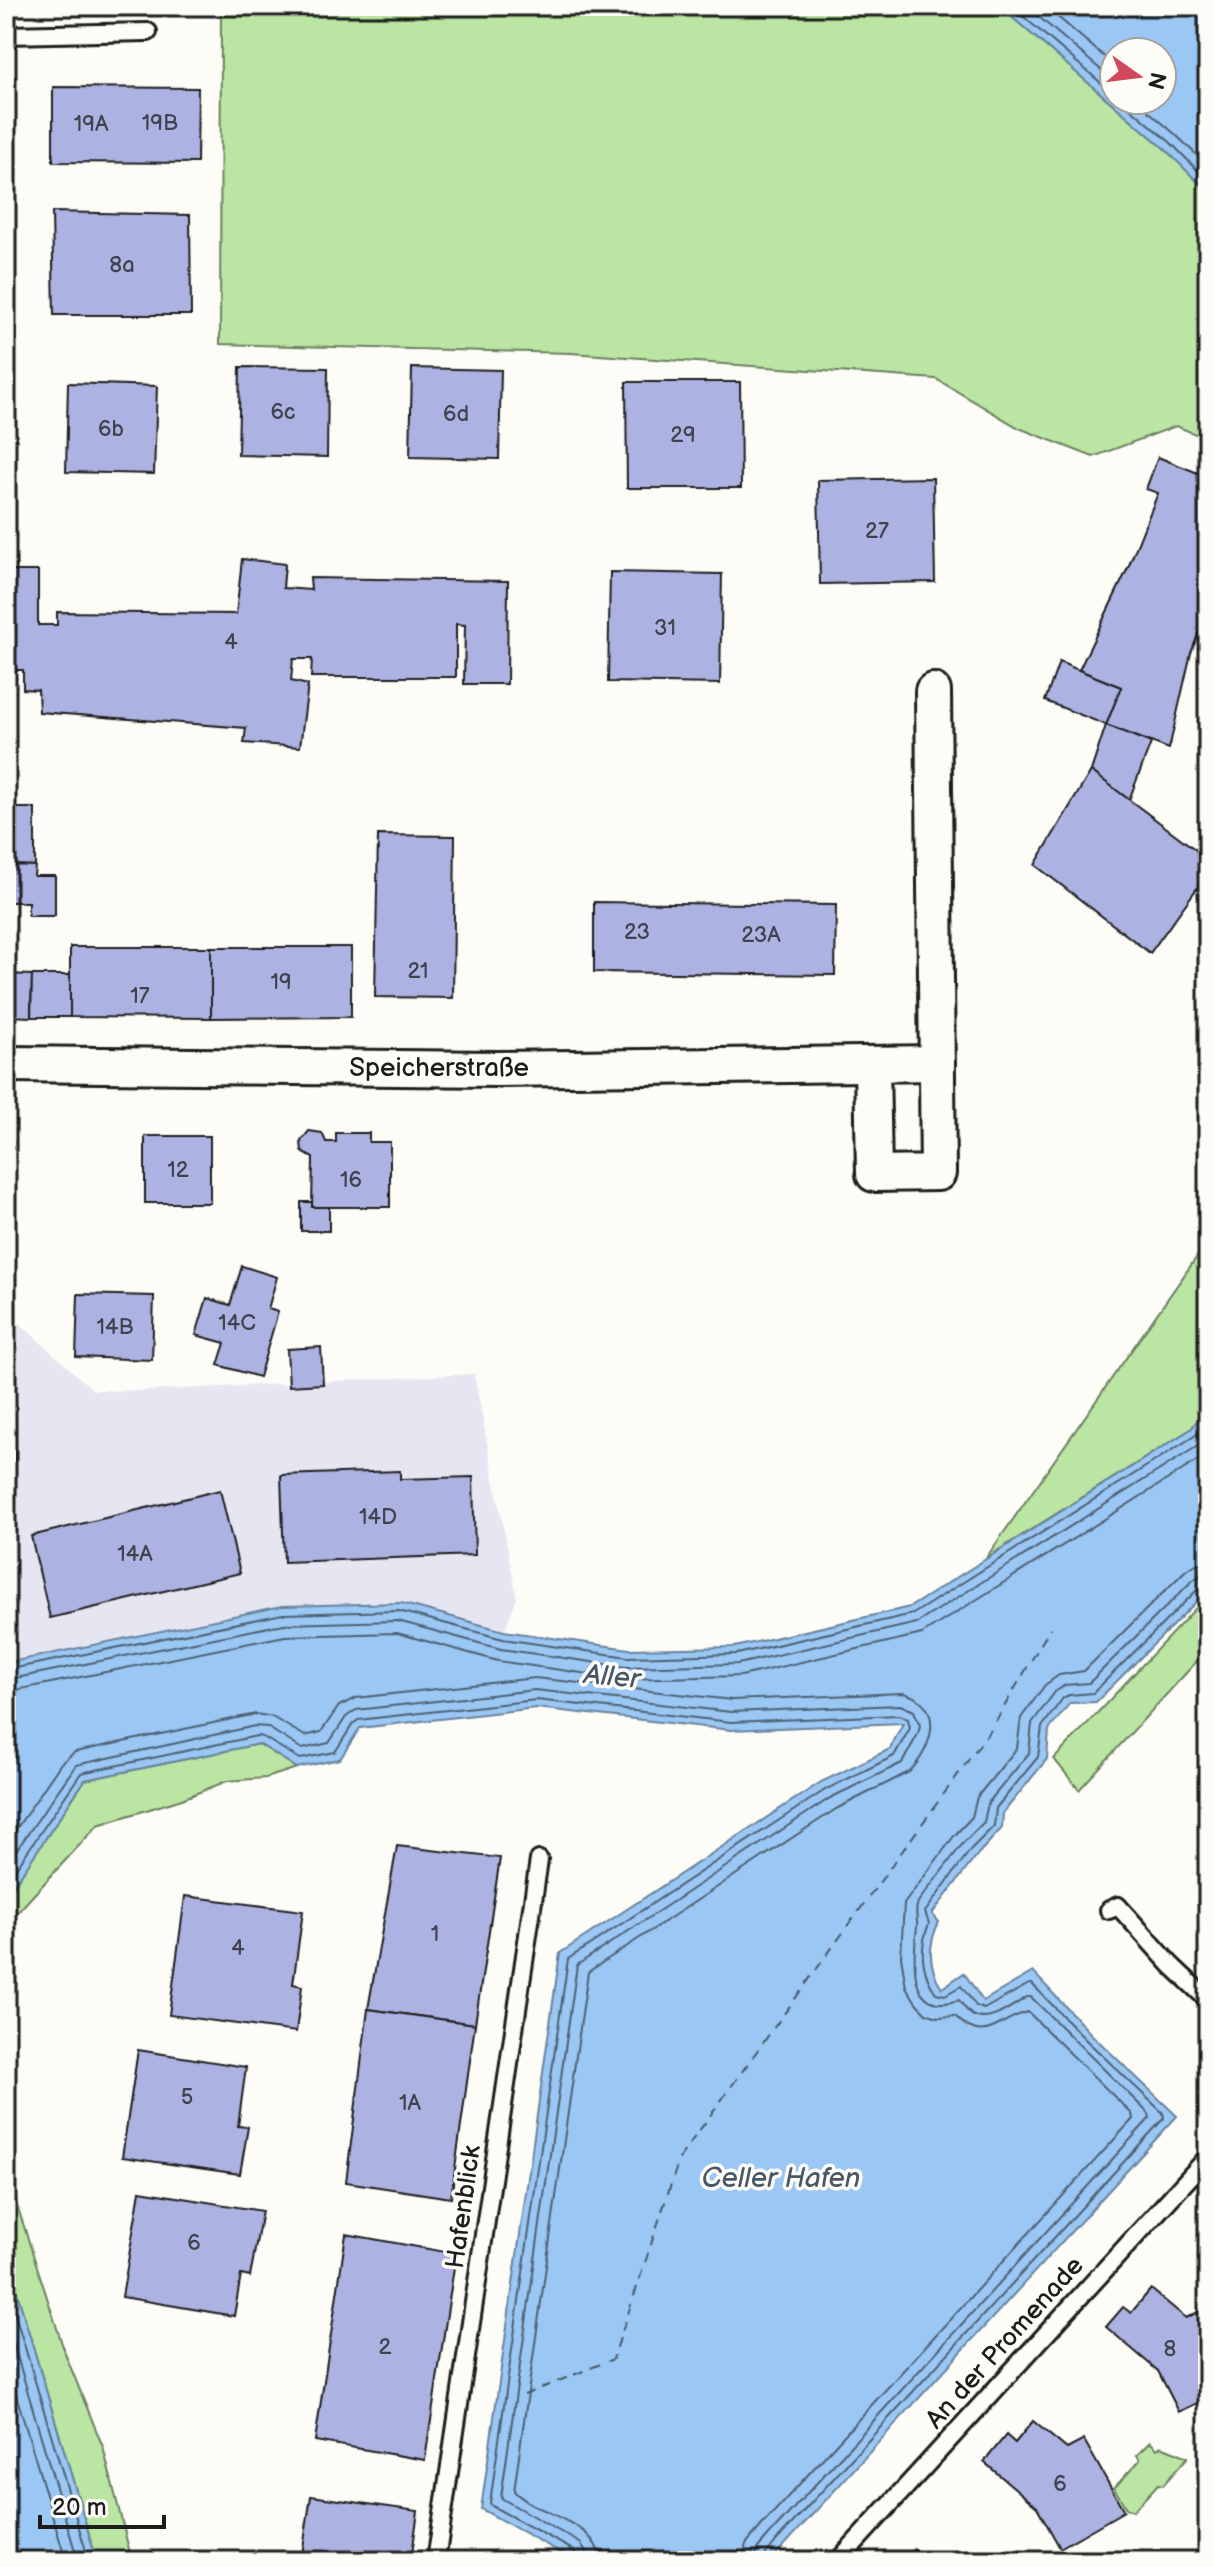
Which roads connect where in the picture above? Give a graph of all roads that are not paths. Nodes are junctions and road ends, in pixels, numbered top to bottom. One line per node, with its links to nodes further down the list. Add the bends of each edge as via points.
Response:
1 (148, 32): 2 (lane)
2 (6, 35)
3 (933, 691): 4 (street)
4 (937, 1063): 6 (street, Speicherstraße); 6 (street, via 938,1173 874,1174)
5 (6, 1064): 6 (street, Speicherstraße, via 486,1069)
6 (872, 1064)
7 (539, 1860): 11 (lane, Hafenblick)
8 (1109, 1910): 9 (lane, via 1118,1906)
9 (1208, 2000)
10 (1208, 2157): 12 (lane, An der Promenade)
11 (436, 2561)
12 (838, 2561)

